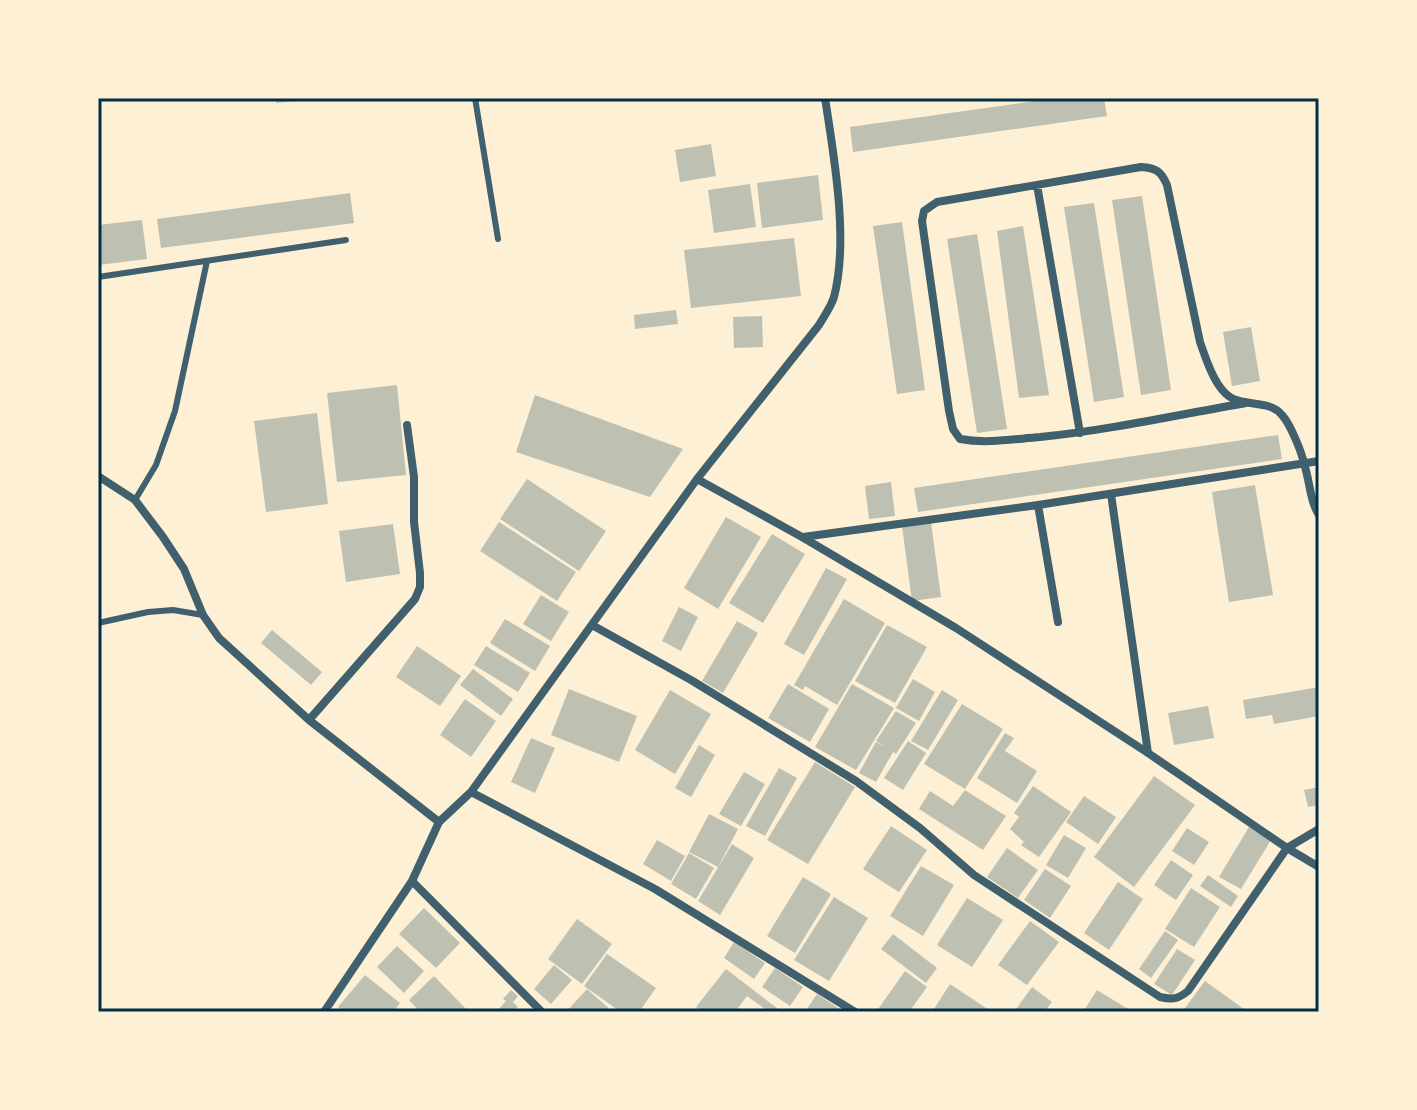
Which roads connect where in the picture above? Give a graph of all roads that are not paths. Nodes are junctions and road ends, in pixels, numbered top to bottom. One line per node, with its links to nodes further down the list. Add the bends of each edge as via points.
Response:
1 (475, 98): 4 (lane)
2 (825, 98): 14 (street, via 841,228 833,300)
3 (1037, 185): 8 (street, via 1141,167 1162,173 1200,342 1223,391); 10 (street); 10 (street, via 937,202 924,211 949,411 960,439 1002,441)
4 (498, 239)
5 (346, 240): 6 (lane)
6 (207, 261): 7 (lane); 16 (lane, via 175,411 156,465)
7 (98, 277)
8 (1246, 403): 10 (street); 12 (street, via 1275,408 1284,417)
9 (407, 425): 24 (street, via 420,587)
10 (1080, 433)
11 (1319, 461): 12 (street)
12 (1305, 464): 15 (street); 18 (street)
13 (98, 476): 16 (street)
14 (697, 479): 19 (street); 23 (street)
15 (1111, 494): 17 (street); 25 (street)
16 (135, 500): 20 (street, via 184,569)
17 (1038, 505): 19 (street); 21 (street)
18 (1319, 515)
19 (802, 537): 25 (street, via 956,628)
20 (203, 615): 22 (lane, via 173,610); 24 (street, via 219,638)
21 (1058, 622)
22 (98, 623)
23 (592, 625): 26 (street); 29 (street, via 856,781 974,875 1160,997 1179,999 1188,991)
24 (309, 720): 27 (street)
25 (1148, 753): 29 (street)
26 (471, 792): 27 (street); 34 (street, via 655,889)
27 (439, 822): 31 (street)
28 (1319, 829): 29 (street)
29 (1287, 848): 30 (street)
30 (1319, 867)
31 (412, 881): 32 (street); 33 (street)
32 (324, 1012)
33 (542, 1012)
34 (855, 1012)

